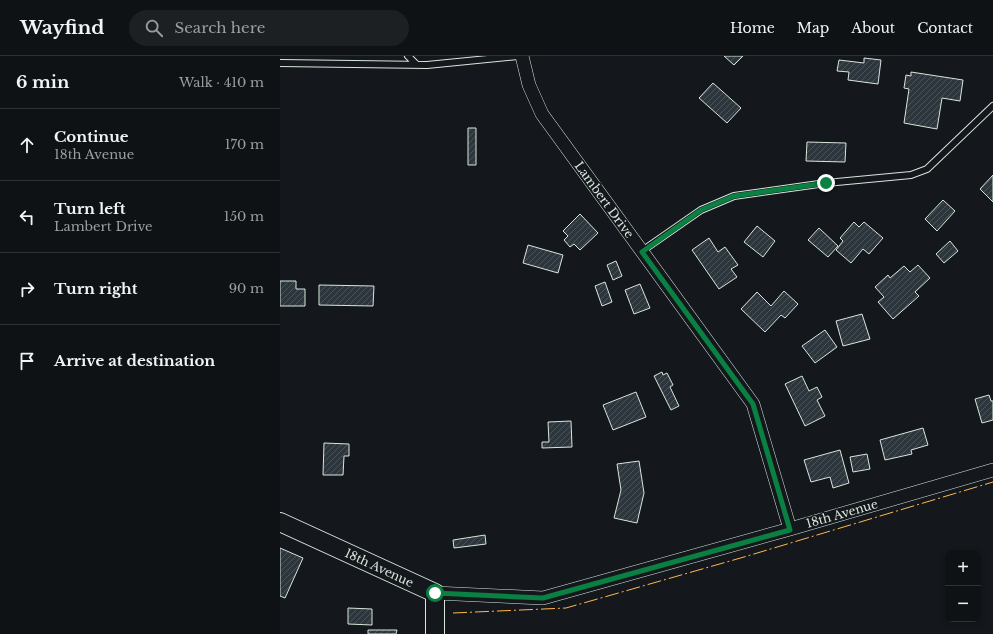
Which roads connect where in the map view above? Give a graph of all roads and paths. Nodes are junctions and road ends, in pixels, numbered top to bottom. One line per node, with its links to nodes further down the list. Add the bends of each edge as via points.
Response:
1 (408, 56): 5 (lane)
2 (518, 56): 5 (lane)
3 (522, 56): 7 (street, Lambert Drive, via 529,85 542,114)
4 (280, 63): 5 (lane)
5 (417, 65)
6 (993, 106): 7 (lane, via 927,169 910,175 826,183 734,196 701,210)
7 (642, 252): 10 (street, Lambert Drive, via 753,404)
8 (993, 470): 10 (street, 18th Avenue)
9 (280, 522): 11 (street, 18th Avenue)
10 (790, 530): 11 (street, 18th Avenue, via 543,598)
11 (435, 593): 12 (street)
12 (435, 634)

